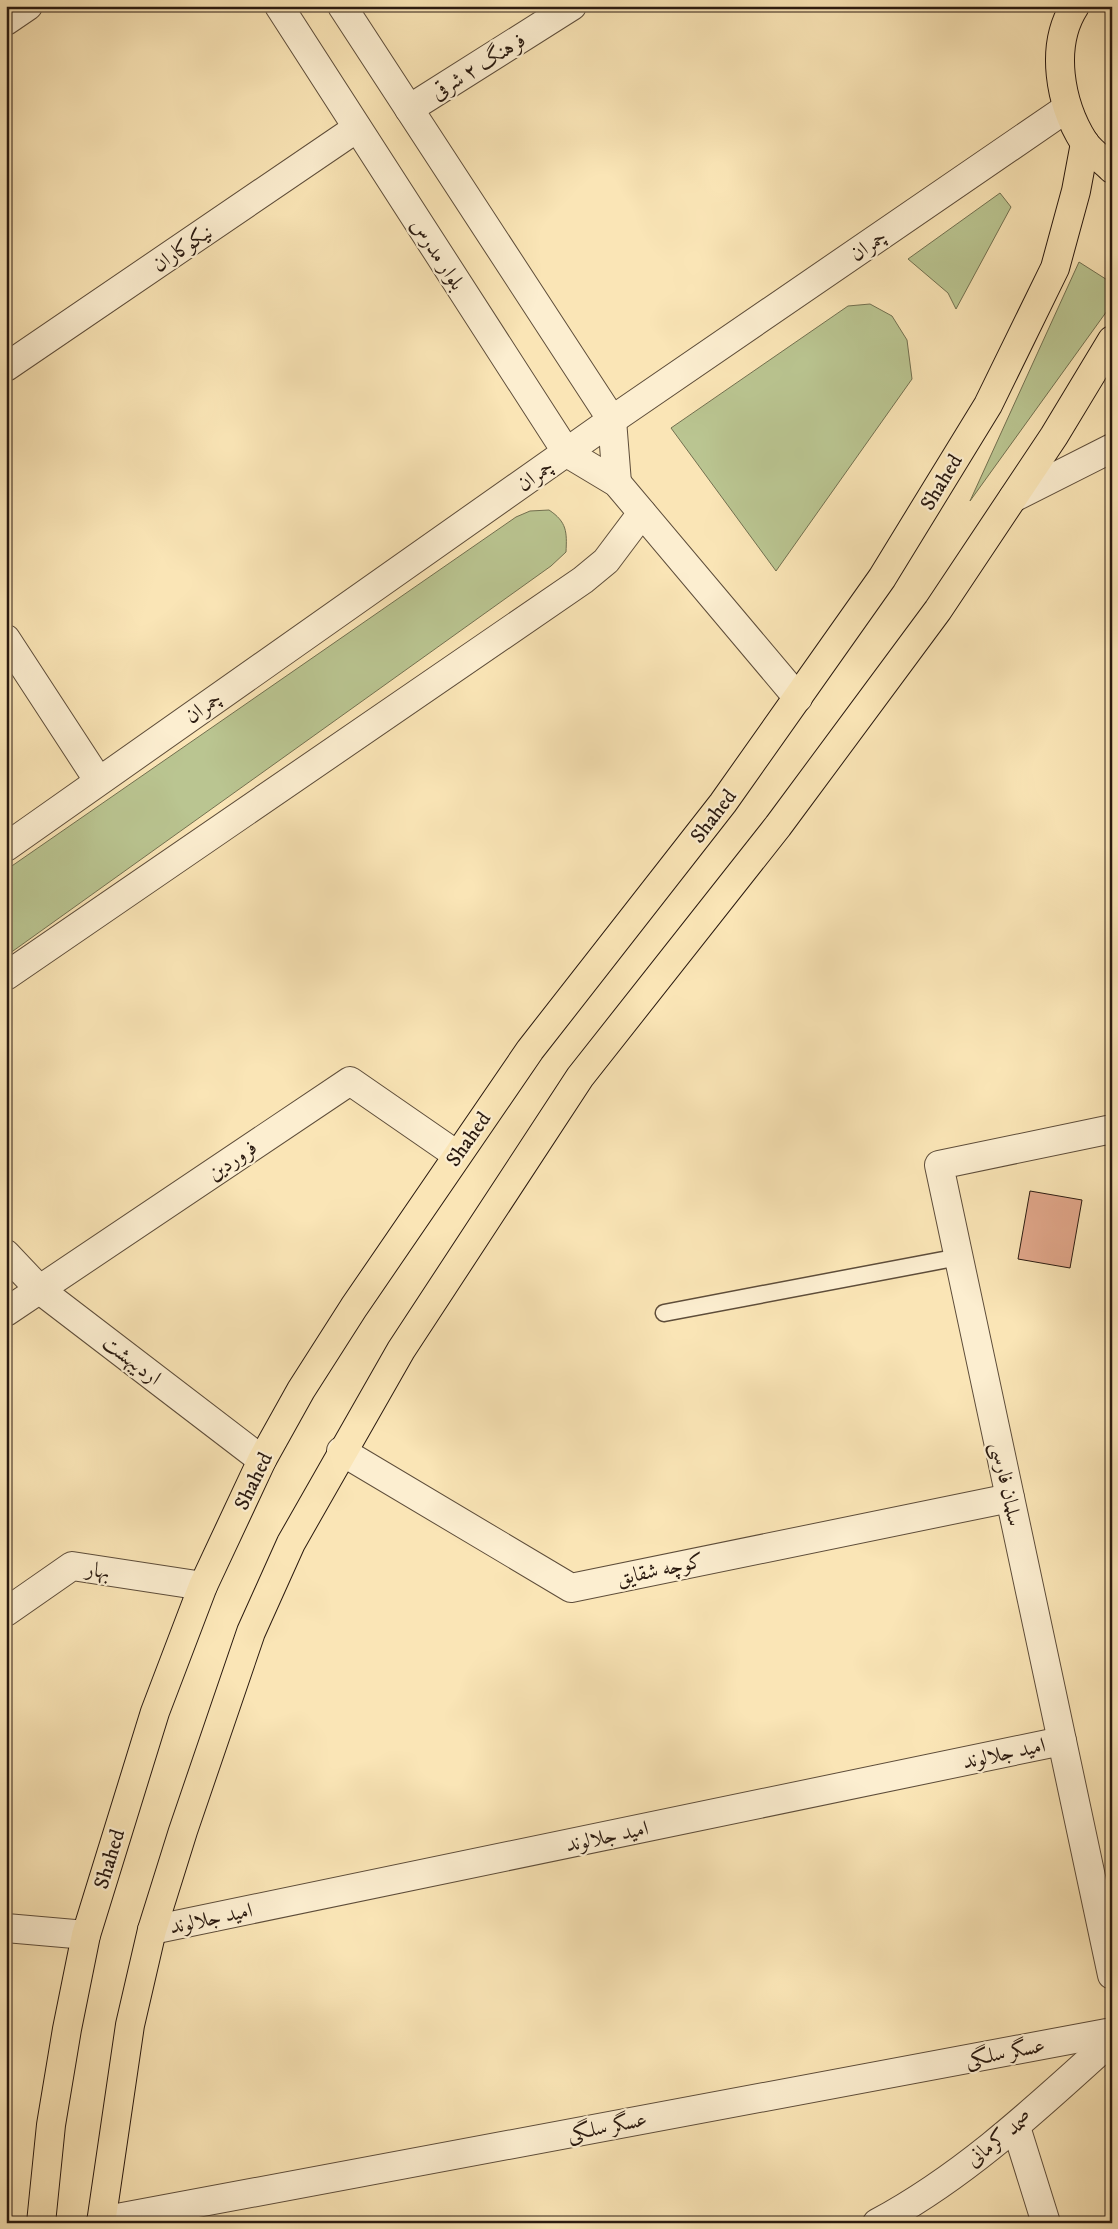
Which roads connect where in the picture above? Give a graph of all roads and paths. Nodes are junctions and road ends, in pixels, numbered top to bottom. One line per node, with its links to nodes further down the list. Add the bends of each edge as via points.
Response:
1 (28, 6): 6 (street)
2 (278, 6): 9 (street, بلوار مدرس)
3 (342, 6): 8 (street)
4 (572, 6): 8 (street, فرهنگ ۲ شرقی)
5 (1066, 14): 7 (main road, via 1060,76)
6 (6, 21)
7 (1067, 108): 10 (main road); 14 (street, چمران)
8 (409, 109): 14 (street)
9 (357, 128): 13 (street, نیکوکاران); 16 (street, بلوار مدرس)
10 (1085, 143): 11 (main road); 21 (main road, Shahed, via 1055,268 988,404 882,578)
11 (1112, 169)
12 (1112, 340): 18 (main road)
13 (6, 367)
14 (612, 420): 16 (street, چمران); 17 (street)
15 (1112, 448): 18 (street)
16 (567, 453): 17 (street, بلوار مدرس); 22 (street, چمران)
17 (617, 483): 19 (street, بلوار مدرس)
18 (1013, 498): 32 (main road, via 938,610 778,826 580,1077 401,1350)
19 (642, 513): 21 (street, بلوار مدرس); 24 (street, via 606,560 583,580)
20 (6, 638): 22 (street)
21 (798, 698): 26 (main road, Shahed, via 724,803 530,1050)
22 (98, 780): 23 (street, چمران)
23 (6, 847)
24 (6, 976)
25 (1112, 1129): 28 (street, سلمان فارسی, via 939,1165)
26 (457, 1155): 29 (street, فروردین, via 350,1081); 33 (main road, Shahed, via 301,1390)
27 (6, 1254): 29 (street, اردیبهشت)
28 (959, 1257): 31 (lane); 34 (street, سلمان فارسی)
29 (40, 1290): 30 (street, فروردین); 33 (street, اردیبهشت)
30 (6, 1312)
31 (664, 1314)
32 (341, 1451): 34 (street, کوچه شقایق, via 570,1588); 39 (main road, via 291,1543 251,1632)
33 (262, 1460): 35 (main road, Shahed)
34 (1010, 1498): 37 (street, سلمان فارسی)
35 (203, 1586): 36 (street, بهار, via 72,1566); 40 (main road, Shahed, via 155,1712)
36 (6, 1612)
37 (1062, 1741): 39 (street, امید جلالوند); 41 (street, سلمان فارسی)
38 (6, 1928): 40 (street)
39 (152, 1930): 45 (main road, via 130,2025)
40 (86, 1935): 46 (main road, Shahed, via 51,2125)
41 (1112, 1975)
42 (1112, 2032): 45 (street, عسگر سلگی)
43 (1112, 2040): 44 (street, صمد کرمانی)
44 (1016, 2127): 47 (street, صمد کرمانی, via 912,2204); 48 (street)
45 (101, 2222)
46 (41, 2223)
47 (876, 2223)
48 (1046, 2223)

